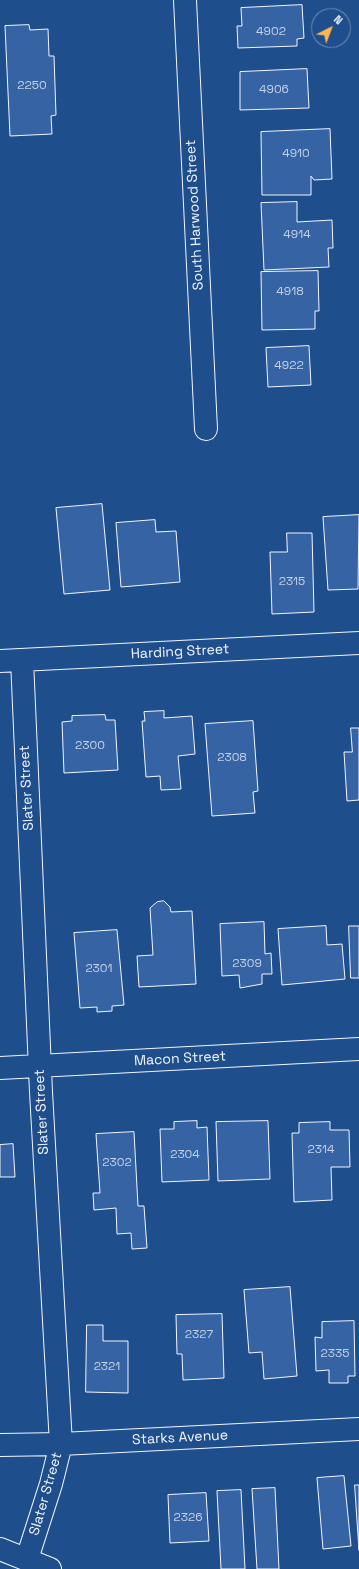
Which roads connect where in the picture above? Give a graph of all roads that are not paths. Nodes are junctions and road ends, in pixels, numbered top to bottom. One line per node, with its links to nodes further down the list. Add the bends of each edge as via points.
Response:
1 (185, 0): 2 (street, South Harwood Street)
2 (206, 429)
3 (359, 644): 4 (street, Harding Street)
4 (22, 660): 5 (street, Harding Street); 7 (street, Slater Street)
5 (0, 661)
6 (359, 1049): 7 (street, Macon Street)
7 (40, 1066): 8 (street, Macon Street); 10 (street, Slater Street)
8 (0, 1068)
9 (359, 1429): 10 (street, Starks Avenue)
10 (61, 1444): 11 (street, Starks Avenue); 13 (street, Slater Street)
11 (0, 1445)
12 (0, 1549): 13 (street)
13 (27, 1559): 14 (street)
14 (50, 1569)

